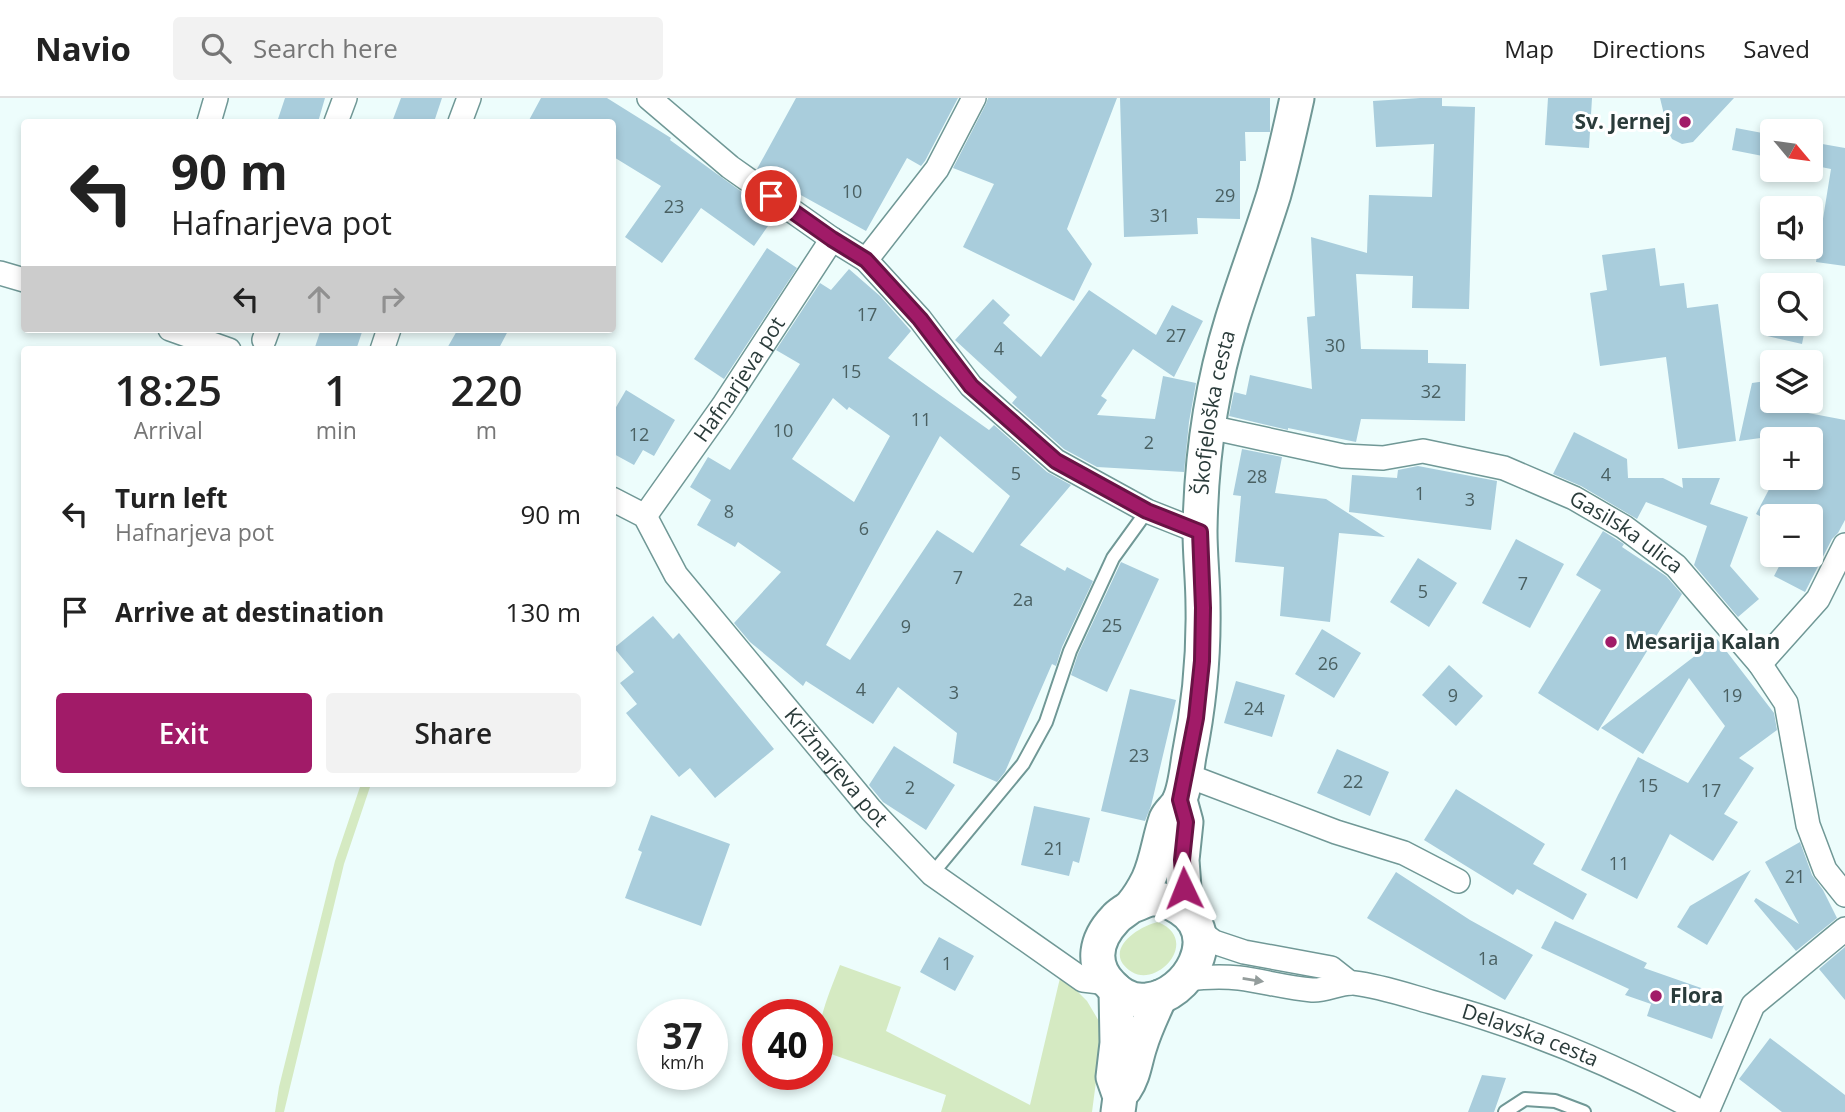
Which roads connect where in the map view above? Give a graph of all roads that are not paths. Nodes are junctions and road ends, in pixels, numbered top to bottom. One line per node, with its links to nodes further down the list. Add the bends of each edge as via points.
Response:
1 (216, 98): 7 (street)
2 (345, 98): 8 (street)
3 (469, 98): 9 (street)
4 (649, 98): 10 (street, via 730,167)
5 (974, 98): 11 (street, via 937,169)
6 (1297, 98): 16 (street, Škofjeloška cesta, via 1274,194 1231,322)
7 (210, 119)
8 (338, 119)
9 (461, 119)
10 (832, 239): 11 (street); 19 (street, Hafnarjeva pot)
11 (866, 260): 18 (street, via 920,319 971,386 1056,461)
12 (0, 273): 13 (street)
13 (21, 279)
14 (181, 333): 15 (street)
15 (218, 346)
16 (1209, 427): 20 (street, Škofjeloška cesta); 22 (street, Gasilska ulica, via 1343,456 1383,458 1423,451 1504,468 1574,498 1676,566)
17 (616, 501): 19 (street)
18 (1147, 511): 20 (street); 24 (lane, via 1113,558 1070,651 1046,722 1023,764)
19 (645, 516): 24 (street, Križnarjeva pot, via 676,575 871,810)
20 (1200, 532): 23 (street, Škofjeloška cesta, via 1202,661)
21 (1845, 545): 22 (street, via 1818,599)
22 (1760, 664): 26 (street, Gasilska ulica, via 1786,704 1808,825 1825,870)
23 (1183, 788): 25 (street, via 1404,853); 27 (street, Škofjeloška cesta, via 1167,816 1155,864); 28 (street, Škofjeloška cesta, via 1184,888)
24 (932, 874): 31 (street, Križnarjeva pot, via 1083,980)
25 (1458, 881)
26 (1845, 895)
27 (1132, 906): 28 (street, via 1153,899 1170,902); 31 (street, via 1116,917 1097,951 1098,967)
28 (1193, 922): 30 (street, Delavska cesta, via 1214,942 1331,968); 32 (street, via 1200,948 1195,964)
29 (1845, 929): 37 (street, via 1753,1005)
30 (1350, 982): 32 (street, Delavska cesta, one-way to 30, via 1213,976 1315,990); 36 (street, Delavska cesta, via 1520,1029 1649,1084)
31 (1112, 986): 32 (street, via 1128,998 1144,1001); 33 (street, via 1117,1043 1113,1077)
32 (1173, 988): 33 (street, via 1149,1020 1132,1080)
33 (1119, 1104)
34 (1505, 1112): 35 (lane, via 1525,1099 1555,1101)
35 (1584, 1112)
36 (1701, 1112)
37 (1707, 1112)

